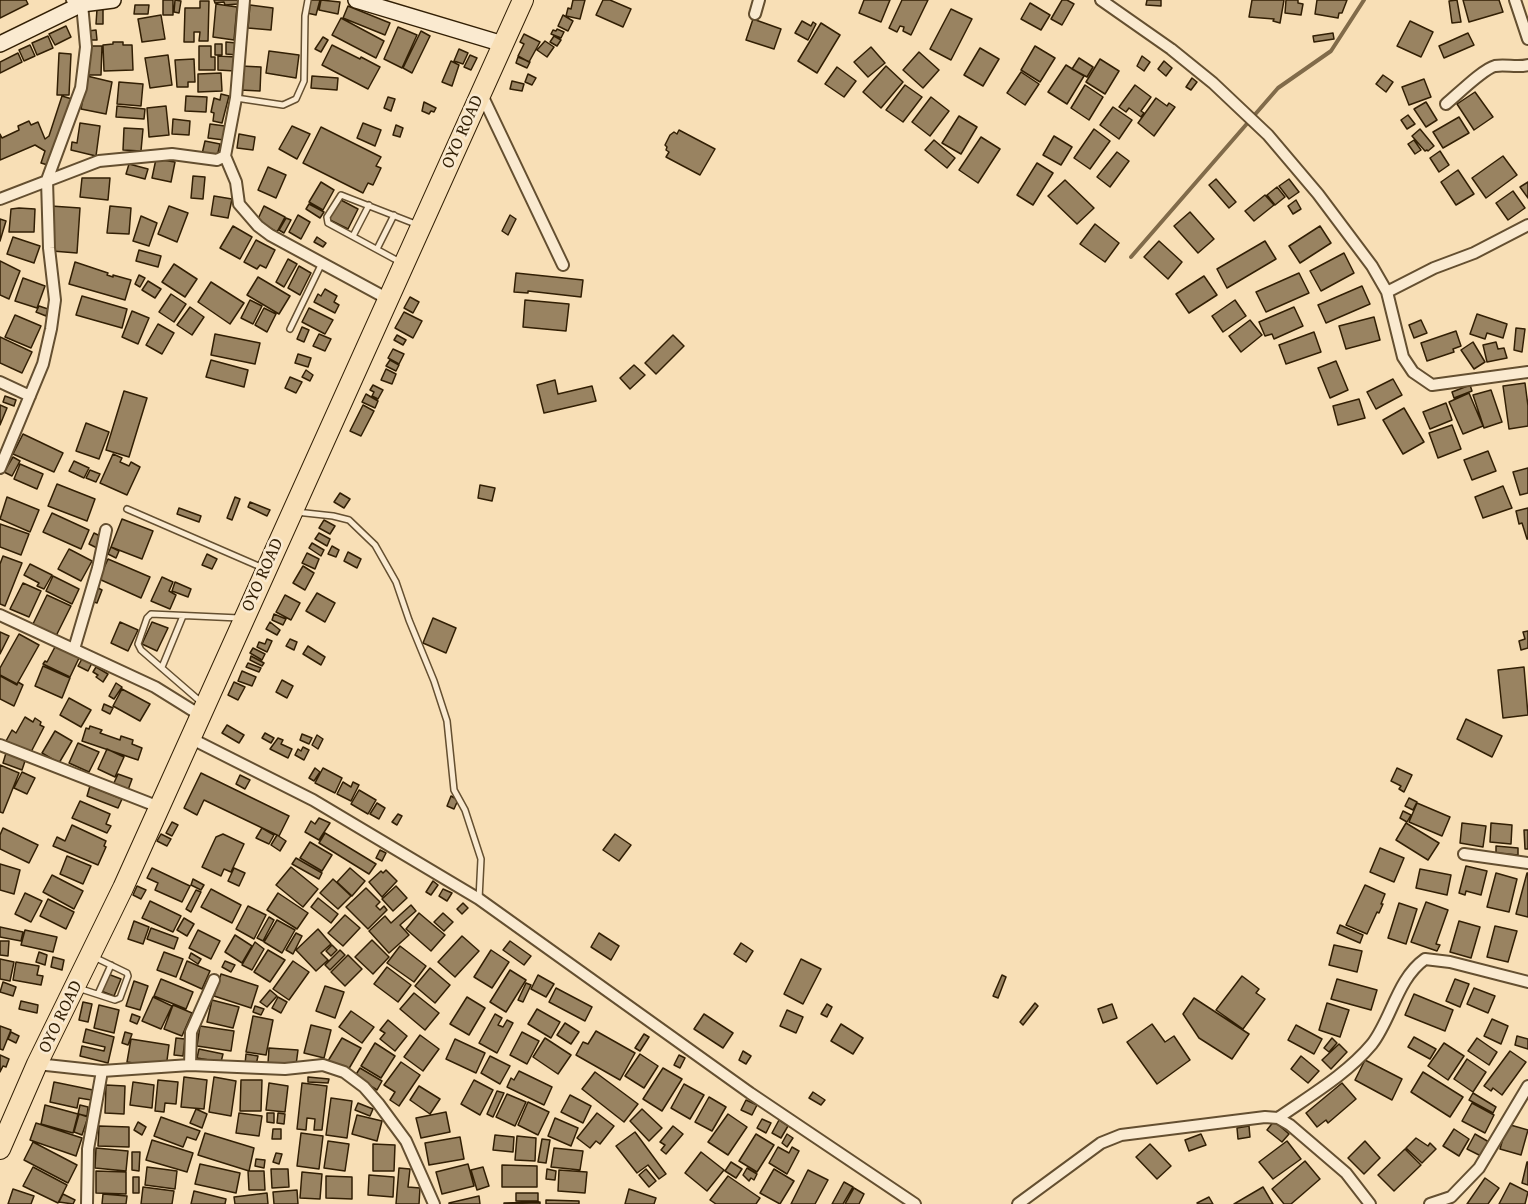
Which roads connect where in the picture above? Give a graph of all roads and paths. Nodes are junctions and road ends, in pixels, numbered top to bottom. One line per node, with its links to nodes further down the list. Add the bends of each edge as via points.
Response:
1 (113, 0): 9 (street)
2 (244, 0): 16 (street)
3 (308, 0): 16 (lane, via 304,16 304,81 296,99 283,105)
4 (356, 0): 13 (street)
5 (523, 0): 13 (highway, OYO ROAD)
6 (759, 0): 10 (street)
7 (1101, 0): 30 (street, via 1171,49 1268,135 1318,194)
8 (1515, 0): 11 (street)
9 (77, 2): 12 (street); 19 (street, via 86,47 81,88)
10 (755, 14)
11 (1528, 39)
12 (0, 44)
13 (503, 44): 15 (highway, OYO ROAD)
14 (1528, 65): 17 (street, via 1495,66)
15 (481, 93): 24 (highway, OYO ROAD); 29 (street)
16 (236, 98): 18 (street)
17 (1446, 104)
18 (225, 156): 19 (street, via 218,160 172,154 99,161); 27 (street, via 236,182 239,204 258,226)
19 (47, 180): 20 (street); 35 (street, via 55,300 43,364)
20 (0, 199)
21 (369, 205): 22 (lane); 25 (lane); 25 (lane, via 341,195 327,216 328,223)
22 (394, 215): 24 (lane); 26 (lane)
23 (1528, 225): 30 (street)
24 (421, 226): 28 (highway, OYO ROAD)
25 (353, 237): 26 (lane)
26 (376, 249): 28 (lane)
27 (322, 263): 31 (street); 32 (lane)
28 (404, 264): 31 (highway, OYO ROAD)
29 (563, 265)
30 (1387, 292): 33 (street, via 1403,357 1413,372 1432,385)
31 (388, 299): 38 (highway, OYO ROAD)
32 (290, 328)
33 (1528, 372)
34 (0, 382): 35 (street)
35 (30, 396): 36 (street)
36 (0, 468)
37 (127, 509): 40 (lane)
38 (292, 511): 40 (highway, OYO ROAD); 52 (lane, via 349,520 375,545 396,582 447,722 454,790 481,859)
39 (106, 530): 44 (street)
40 (266, 569): 43 (highway, OYO ROAD)
41 (0, 615): 44 (street)
42 (183, 616): 43 (lane); 45 (lane); 45 (lane, via 151,614 147,618 138,644)
43 (244, 618): 46 (highway, OYO ROAD)
44 (74, 649): 46 (street)
45 (162, 668): 46 (lane)
46 (202, 710): 47 (highway, OYO ROAD)
47 (190, 738): 49 (highway, OYO ROAD); 52 (street, via 313,800)
48 (0, 745): 49 (street)
49 (159, 807): 53 (highway, OYO ROAD)
50 (1464, 854): 51 (street)
51 (1528, 863)
52 (479, 899): 67 (street, via 740,1086)
53 (91, 956): 54 (lane); 57 (highway, OYO ROAD)
54 (111, 965): 58 (lane); 58 (lane, via 128,976 120,998)
55 (214, 980): 60 (street, via 192,1032)
56 (1528, 982): 63 (street, via 1425,959 1410,974 1383,1026 1362,1055)
57 (76, 987): 58 (lane); 59 (highway, OYO ROAD)
58 (98, 994)
59 (37, 1064): 61 (street); 64 (highway, OYO ROAD)
60 (190, 1065): 61 (street); 66 (street, via 285,1069 323,1065 344,1072 364,1087 406,1142)
61 (102, 1071): 65 (street, via 88,1149)
62 (1528, 1086): 70 (street, via 1479,1168 1451,1197)
63 (1278, 1118): 68 (street, via 1248,1118 1121,1135 1101,1143); 69 (street, via 1346,1173)
64 (0, 1149)
65 (87, 1204)
66 (434, 1204)
67 (915, 1204)
68 (1018, 1204)
69 (1370, 1204)
70 (1430, 1204)

